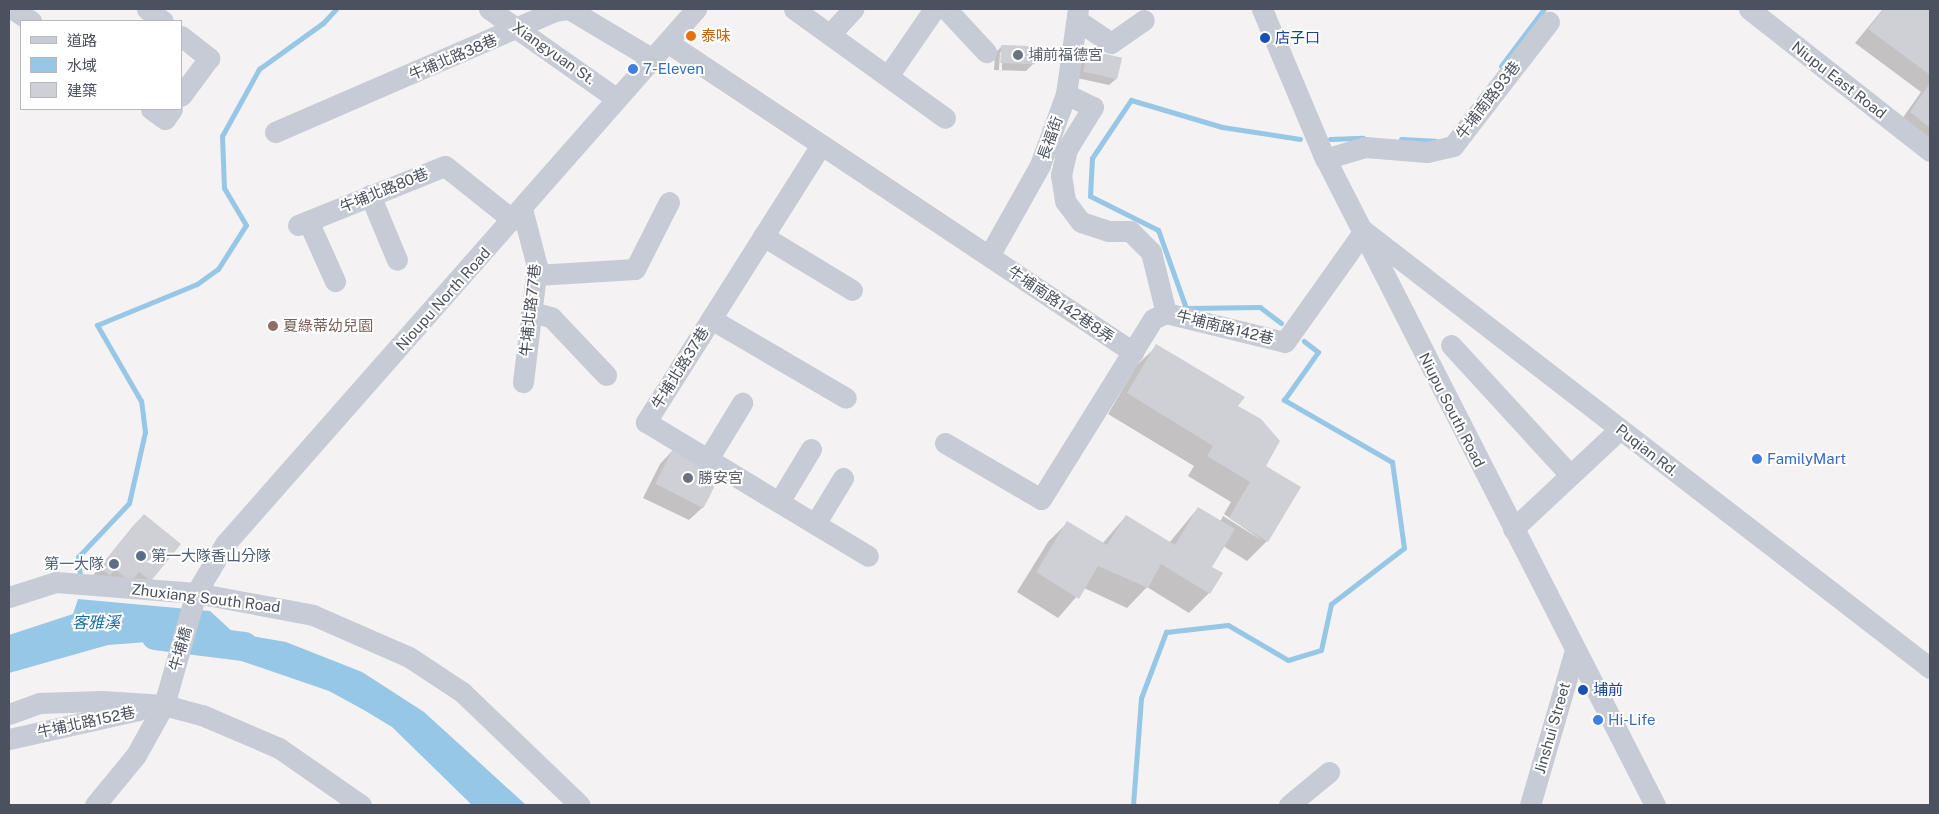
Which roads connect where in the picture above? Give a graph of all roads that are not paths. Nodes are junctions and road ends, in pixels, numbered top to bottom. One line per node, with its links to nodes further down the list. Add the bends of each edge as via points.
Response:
1 (14, 9): 13 (street)
2 (147, 9): 14 (street)
3 (489, 9): 17 (street, Xiangyuan St.)
4 (561, 9): 17 (street, 牛埔北路38巷); 22 (street, 牛埔北路38巷)
5 (696, 9): 20 (street, Nioupu North Road)
6 (794, 9): 18 (street)
7 (853, 9): 18 (street)
8 (934, 9): 23 (street)
9 (946, 9): 21 (street)
10 (1262, 9): 31 (street, Niupu South Road, via 1295,96)
11 (1749, 9): 30 (street, Niupu East Road)
12 (1077, 14): 15 (street, via 1111,44); 24 (street, 長福街)
13 (30, 20)
14 (162, 20)
15 (1144, 20)
16 (1549, 22): 31 (street, 牛埔南路93巷, via 1453,146 1427,152 1365,147)
17 (520, 29): 26 (street, Xiangyuan St.); 28 (street, 牛埔北路38巷)
18 (830, 33): 23 (street)
19 (182, 37): 25 (street, via 210,58)
20 (667, 42): 22 (street, Nioupu North Road); 29 (street)
21 (986, 52)
22 (653, 59): 26 (street, Nioupu North Road)
23 (888, 76): 27 (street)
24 (1066, 94): 37 (street, 長福街, via 1036,173); 43 (street, via 1093,106 1067,149 1061,175 1065,201 1081,222 1108,231 1130,232 1151,252)
25 (182, 95)
26 (617, 99): 34 (street, Nioupu North Road)
27 (946, 118)
28 (275, 132)
29 (821, 145): 36 (street, 牛埔北路37巷); 37 (street)
30 (1930, 151)
31 (1325, 159): 35 (street, Niupu South Road)
32 (370, 195): 34 (street, 牛埔北路80巷, via 445,166); 38 (street); 40 (street, 牛埔北路80巷, via 303,223)
33 (669, 202): 39 (street, via 635,269)
34 (518, 215): 39 (street, 牛埔北路77巷, via 532,233); 61 (street, Nioupu North Road, via 225,544)
35 (1364, 231): 43 (street, 牛埔南路142巷, via 1285,342); 51 (street, Puqian Rd.); 59 (street, Niupu South Road, via 1429,369)
36 (764, 236): 41 (street); 44 (street, 牛埔北路37巷)
37 (989, 256): 46 (street, 牛埔南路142巷8弄)
38 (398, 260)
39 (536, 275): 42 (street, 牛埔北路77巷)
40 (335, 281)
41 (852, 290)
42 (530, 312): 47 (street, via 552,317); 48 (street, 牛埔北路77巷)
43 (1166, 312): 46 (street, 牛埔南路142巷, via 1153,319)
44 (711, 319): 49 (street); 54 (street, 牛埔北路37巷, via 646,422)
45 (1452, 345): 55 (street)
46 (1134, 352): 52 (street, 牛埔南路142巷, via 1041,499)
47 (606, 375)
48 (523, 382)
49 (846, 398)
50 (742, 403): 54 (street)
51 (1620, 429): 55 (street); 64 (street, Puqian Rd.)
52 (945, 443)
53 (811, 449): 57 (street)
54 (708, 459): 57 (street, 牛埔北路37巷)
55 (1570, 475): 59 (street)
56 (842, 478): 58 (street)
57 (779, 502): 58 (street, 牛埔北路37巷)
58 (815, 524): 60 (street, 牛埔北路37巷)
59 (1513, 528): 63 (street, Niupu South Road)
60 (868, 556)
61 (196, 593): 62 (street, Zhuxiang South Road, via 56,582); 65 (street, 牛埔橋); 71 (street, Zhuxiang South Road, via 313,614 409,657 462,692)
62 (9, 597)
63 (1575, 650): 73 (street, Jinshui Street); 74 (street, Niupu South Road)
64 (1930, 668)
65 (164, 706): 66 (street, via 39,703); 67 (street, 牛埔北路152巷); 69 (street, via 136,755); 70 (street, via 202,715 279,748)
66 (9, 714)
67 (9, 739)
68 (1329, 772): 72 (street)
69 (95, 805)
70 (361, 805)
71 (580, 805)
72 (1289, 805)
73 (1530, 805)
74 (1655, 805)

